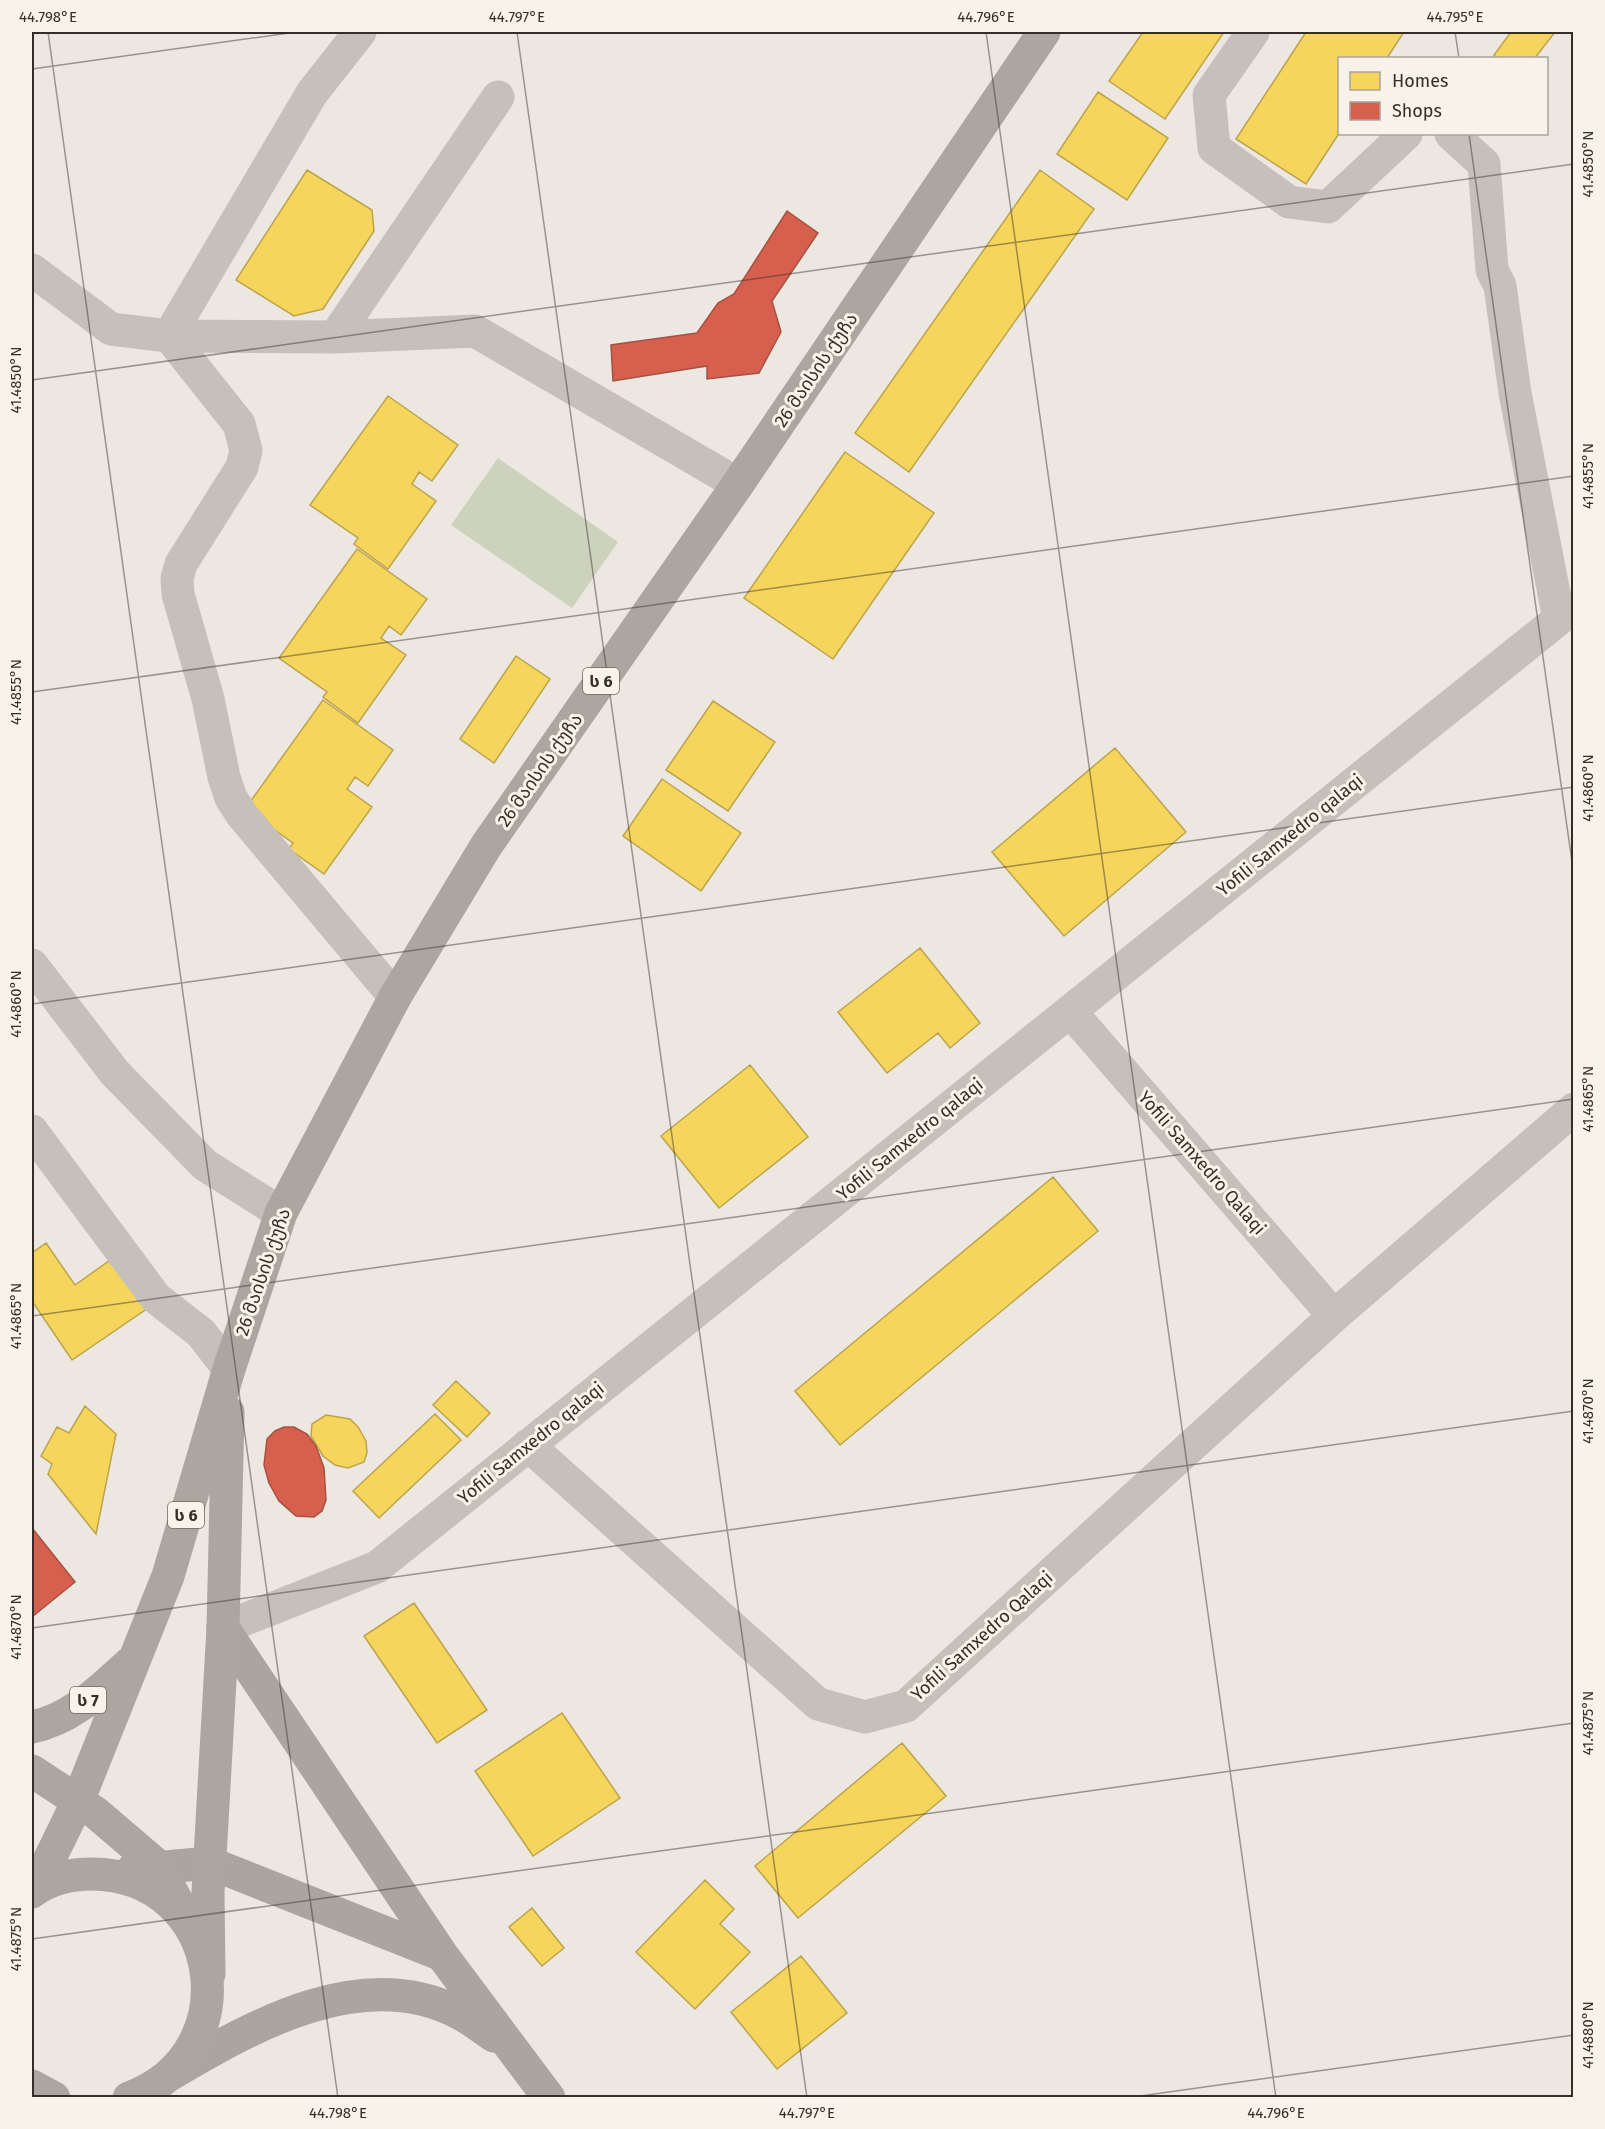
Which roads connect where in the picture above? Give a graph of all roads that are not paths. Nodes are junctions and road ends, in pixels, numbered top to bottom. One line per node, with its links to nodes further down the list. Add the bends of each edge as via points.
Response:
1 (360, 32): 8 (street, via 312,93)
2 (1044, 32): 10 (highway, 26 მაისის ქუჩა / ს 6)
3 (1253, 32): 5 (street, via 1209,95 1214,148 1289,202 1328,207)
4 (498, 97): 9 (street)
5 (1405, 135)
6 (1451, 135): 11 (street, via 1484,164 1492,270 1500,286 1515,393)
7 (32, 270): 8 (street, via 111,329)
8 (169, 336): 9 (street); 13 (street, via 239,424 246,450 242,467 181,564 177,578 231,798)
9 (335, 337): 10 (street, via 475,331)
10 (738, 484): 13 (highway, 26 მაისის ქუჩა / ს 6, via 486,846)
11 (1566, 613): 14 (street, Yofili Samxedro qalaqi)
12 (32, 965): 17 (street, via 115,1073 206,1166)
13 (395, 997): 17 (highway, 26 მაისის ქუჩა / ს 6)
14 (1070, 1011): 18 (street, Yofili Samxedro Qalaqi); 20 (street, Yofili Samxedro qalaqi)
15 (1574, 1108): 18 (street, Yofili Samxedro Qalaqi)
16 (32, 1131): 19 (street, via 156,1298 201,1333)
17 (281, 1214): 19 (highway, 26 მაისის ქუჩა / ს 6)
18 (1334, 1316): 20 (street, Yofili Samxedro Qalaqi, via 906,1706 866,1718 818,1704)
19 (229, 1368): 21 (highway, ს 6); 22 (highway, ს 6, via 168,1576)
20 (528, 1445): 21 (street, Yofili Samxedro qalaqi, via 377,1567)
21 (223, 1628): 26 (highway, ს 6); 31 (main road)
22 (136, 1658): 23 (highway, ს 7, via 84,1704 50,1724); 25 (highway, ს 6)
23 (32, 1727)
24 (32, 1771): 25 (highway)
25 (78, 1801): 27 (highway); 29 (highway, ს 6)
26 (210, 1863): 27 (main road); 31 (main road); 32 (highway, ს 6)
27 (158, 1866): 28 (main road); 30 (highway)
28 (106, 1874): 29 (highway, via 55,1879); 30 (highway, via 140,1883 170,1902)
29 (33, 1890)
30 (192, 1929): 32 (highway, via 203,1950)
31 (442, 1955): 33 (main road)
32 (208, 1974): 35 (highway, via 204,2020 194,2046)
33 (510, 2046): 35 (main road, via 459,2012 416,1998 395,1994 340,1998 291,2013 229,2040); 38 (main road)
34 (32, 2086): 36 (highway)
35 (166, 2086): 37 (highway)
36 (54, 2097)
37 (129, 2097)
38 (549, 2097)

